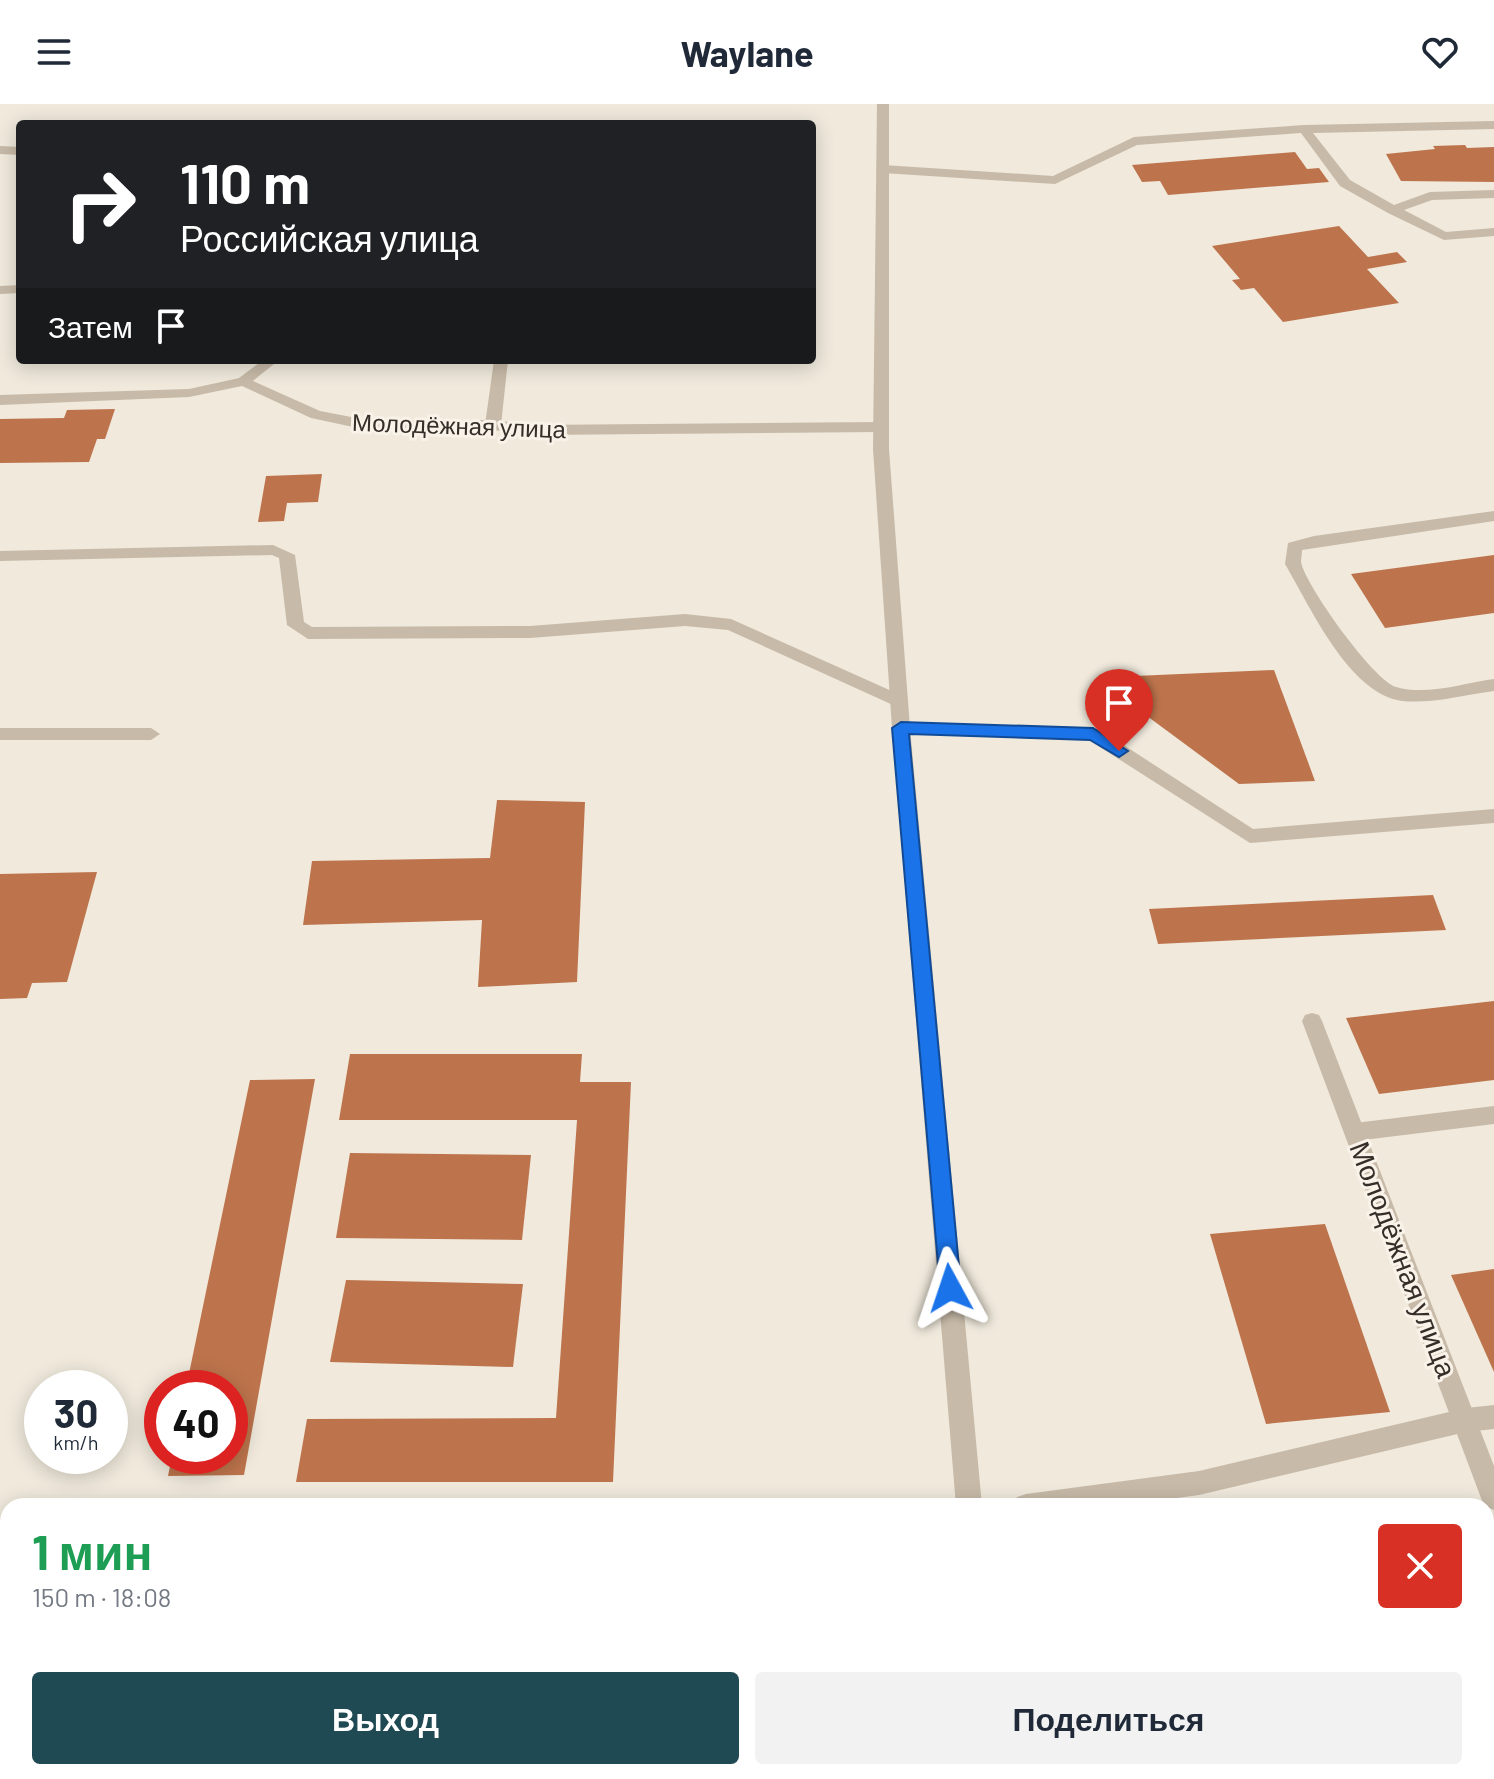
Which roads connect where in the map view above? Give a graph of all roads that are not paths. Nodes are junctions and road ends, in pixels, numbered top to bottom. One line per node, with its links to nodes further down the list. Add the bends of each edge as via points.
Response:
1 (883, 104): 4 (street)
2 (1494, 125): 3 (street)
3 (1304, 129): 4 (street, via 1134,141 1055,180); 6 (street, via 1345,183)
4 (883, 169): 13 (street)
5 (1494, 194): 6 (street, via 1430,196)
6 (1393, 210): 7 (street, via 1444,236)
7 (1494, 232)
8 (267, 364): 10 (street)
9 (501, 364): 12 (street)
10 (244, 381): 11 (street, via 189,393); 12 (street, Молодёжная улица, via 316,415 372,426)
11 (0, 400)
12 (493, 425): 13 (street, Молодёжная улица, via 535,430)
13 (880, 427): 17 (street)
14 (1494, 516): 16 (street, via 1314,541 1294,547 1293,564 1360,671 1387,692 1425,694)
15 (0, 556): 17 (street, via 273,550 287,555 296,625 308,633 530,632 685,620 731,625)
16 (1494, 685)
17 (899, 701): 18 (street)
18 (901, 728): 21 (street, via 1093,734 1250,836); 27 (street)
19 (0, 734): 20 (street)
20 (151, 734)
21 (1494, 816)
22 (1312, 1021): 24 (street, Молодёжная улица)
23 (1494, 1115): 24 (street)
24 (1355, 1132): 26 (street, Молодёжная улица)
25 (1494, 1417): 26 (street)
26 (1466, 1420): 28 (street, via 1199,1483); 29 (street, Молодёжная улица)
27 (968, 1498)
28 (1086, 1498)
29 (1494, 1498)

